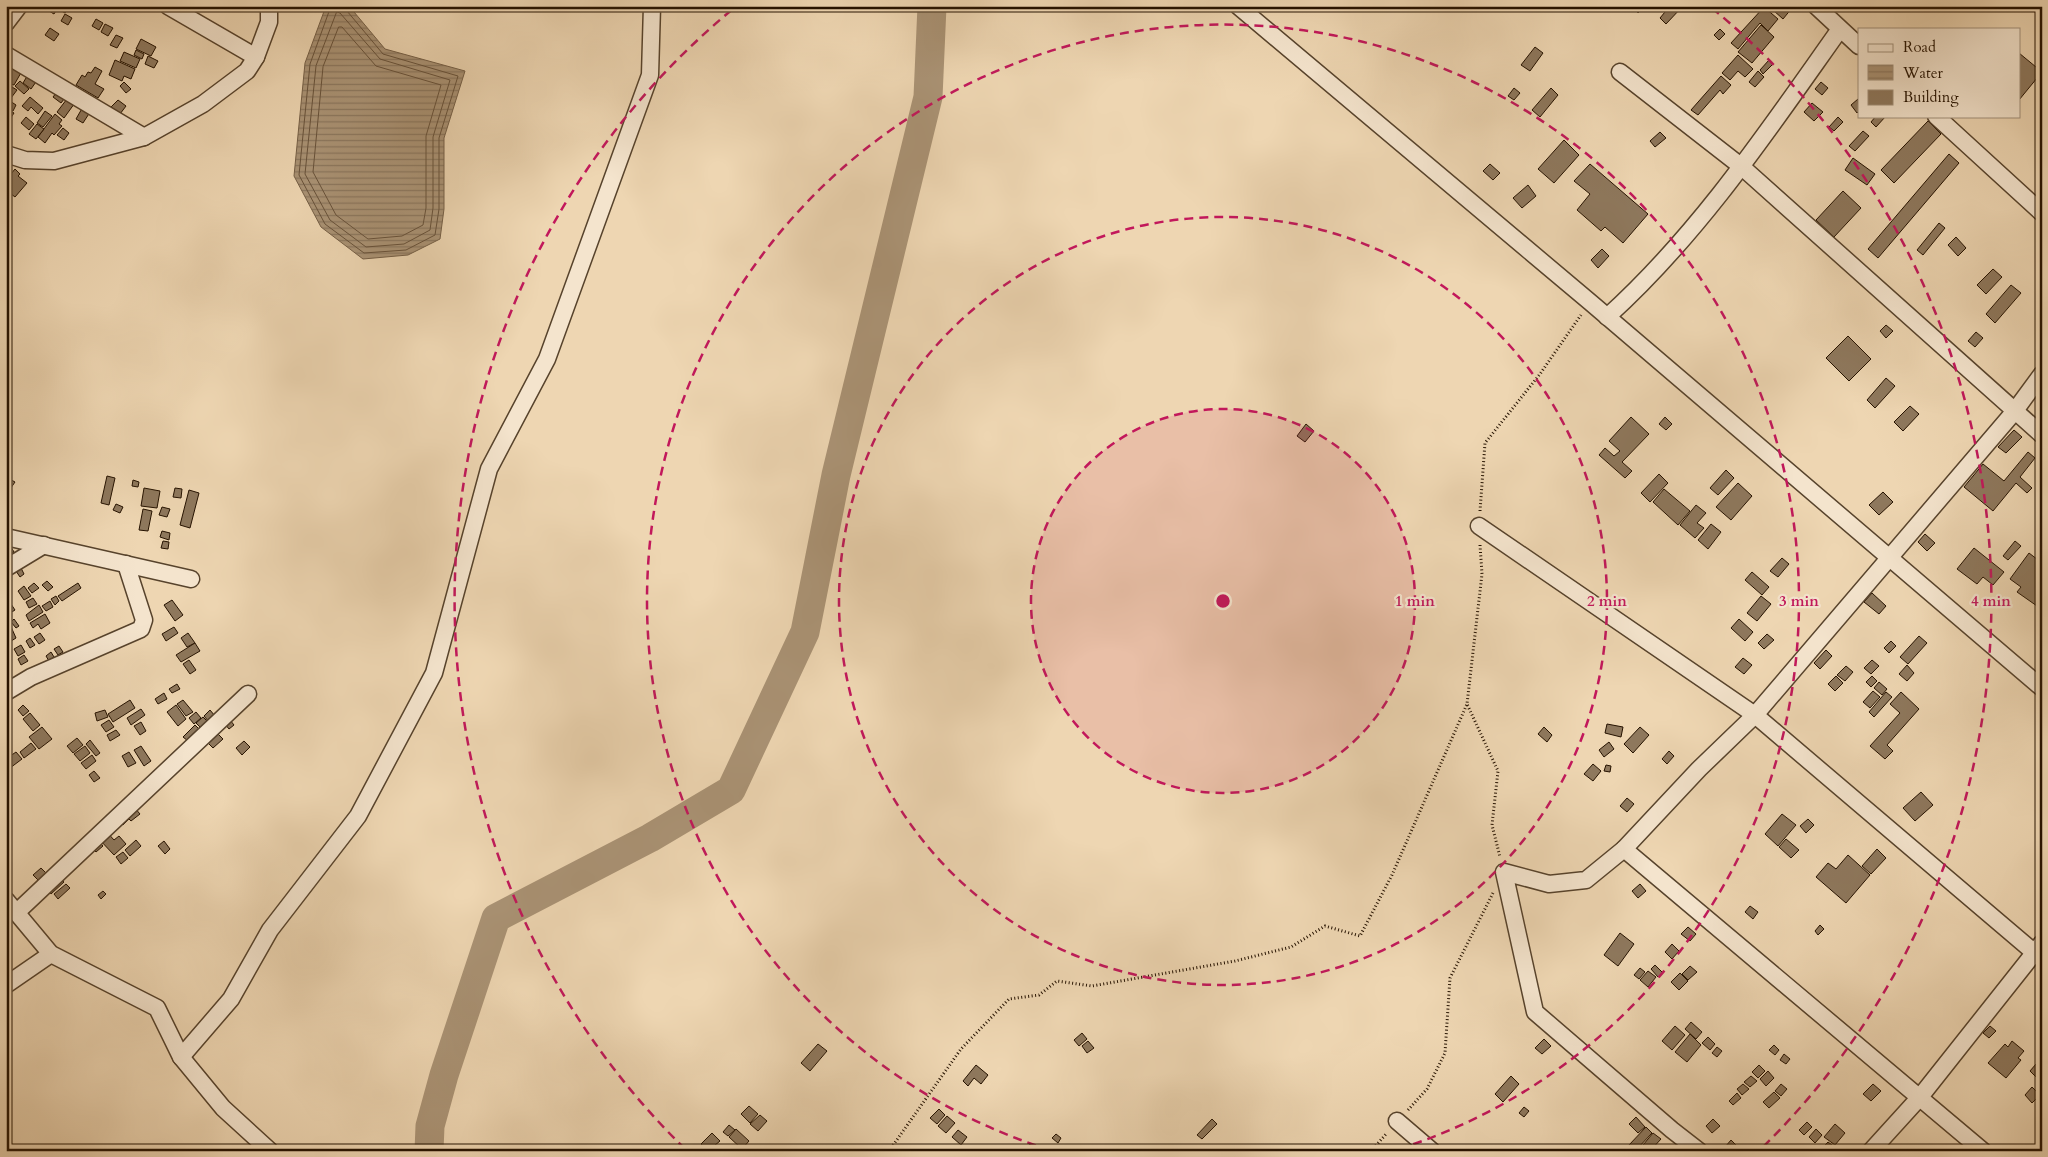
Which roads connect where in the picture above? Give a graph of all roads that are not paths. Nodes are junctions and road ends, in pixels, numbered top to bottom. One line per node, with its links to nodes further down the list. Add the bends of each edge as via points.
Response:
1 (19, 6): 7 (street)
2 (168, 6): 11 (street)
3 (270, 6): 11 (street, via 269,22)
4 (652, 6): 38 (street, via 650,75 547,359 489,469 434,673 358,816 270,930 231,998)
5 (1238, 6): 18 (street)
6 (1816, 6): 8 (street)
7 (6, 23)
8 (1840, 29): 9 (street); 16 (street)
9 (1858, 45)
10 (6, 56): 14 (street)
11 (256, 57): 14 (street, via 236,80)
12 (1620, 72): 16 (street)
13 (1938, 118): 17 (street)
14 (144, 138): 15 (street, via 54,162 25,160)
15 (6, 154)
16 (1742, 167): 18 (street, via 1642,286); 20 (street)
17 (2042, 213)
18 (1607, 317): 25 (street)
19 (2042, 374): 20 (street)
20 (2014, 412): 21 (street); 25 (street)
21 (2042, 435)
22 (1479, 526): 32 (street)
23 (6, 537): 24 (street)
24 (44, 545): 26 (street); 27 (street)
25 (1888, 558): 29 (street); 32 (street)
26 (126, 564): 28 (street); 30 (street, via 144,620 141,629)
27 (6, 568)
28 (191, 579)
29 (2042, 688)
30 (6, 692)
31 (248, 694): 34 (street)
32 (1754, 715): 33 (street); 35 (street)
33 (1624, 849): 39 (street); 43 (street, via 1586,880 1549,884 1504,872 1535,1012)
34 (11, 906): 36 (street)
35 (2039, 952): 39 (street)
36 (51, 954): 37 (street); 38 (street, via 157,1008)
37 (6, 985)
38 (181, 1057): 41 (street, via 223,1108)
39 (1920, 1097): 44 (street); 45 (street)
40 (1397, 1121): 42 (street)
41 (270, 1151)
42 (1432, 1151)
43 (1699, 1151)
44 (1870, 1151)
45 (1983, 1151)

